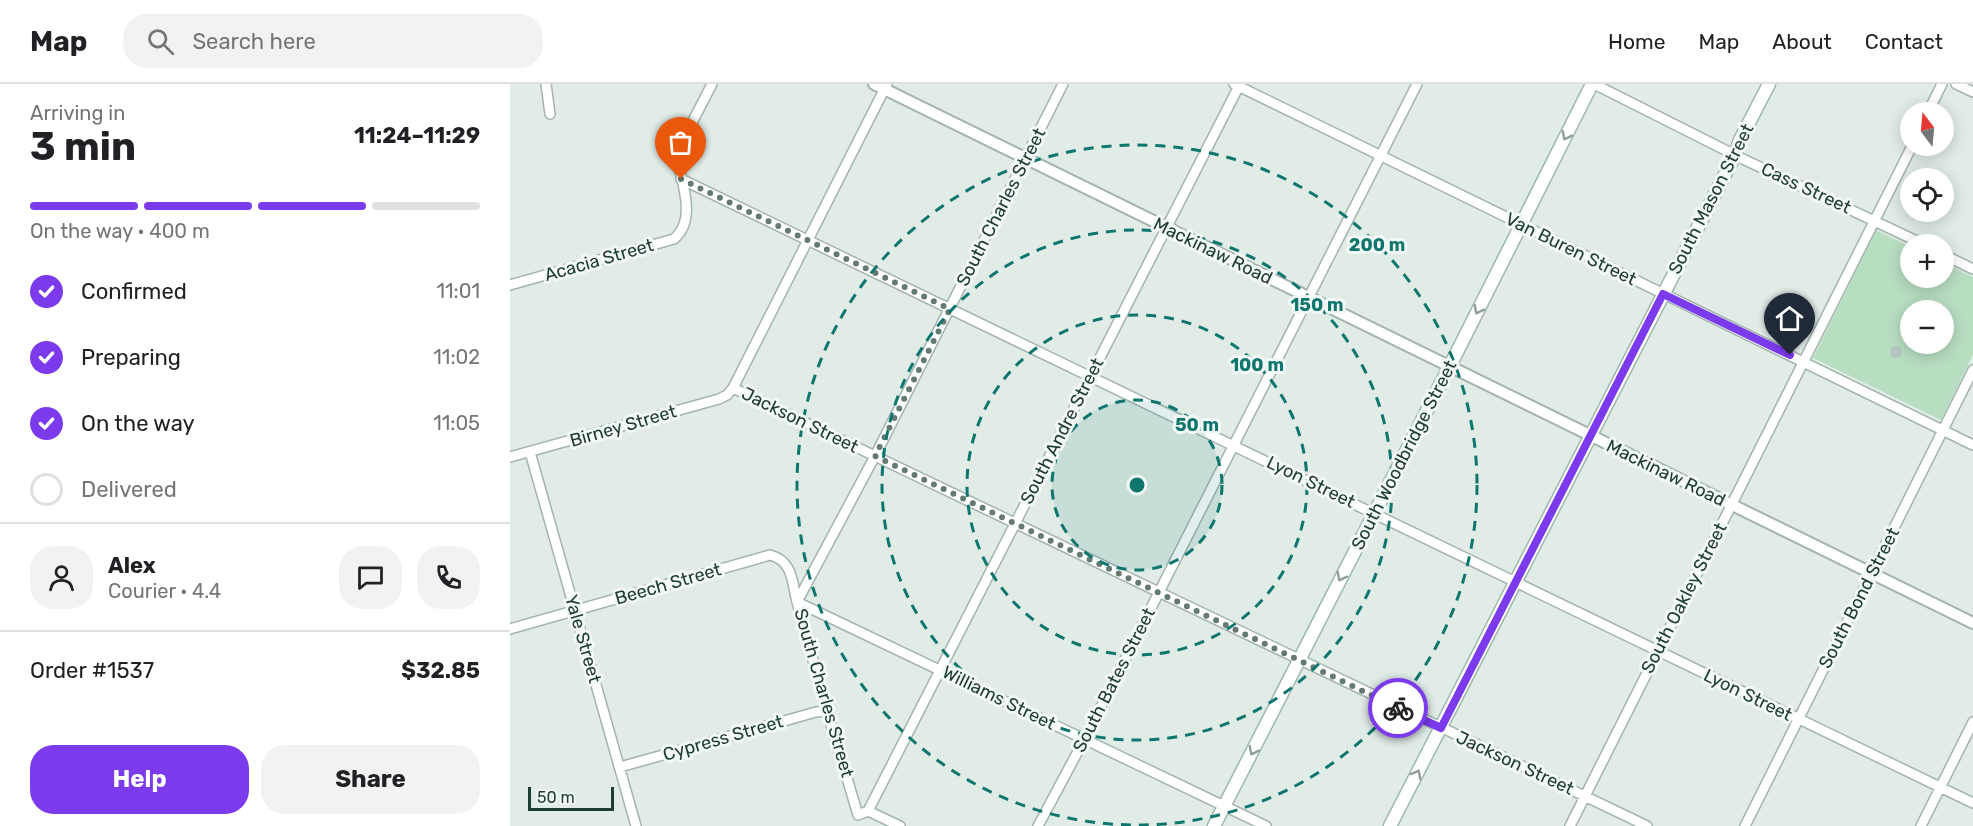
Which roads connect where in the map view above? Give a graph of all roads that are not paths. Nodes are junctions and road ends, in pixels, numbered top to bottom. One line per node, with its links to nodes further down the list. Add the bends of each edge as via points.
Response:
1 (546, 84): 14 (street)
2 (712, 84): 19 (street, via 678,150)
3 (874, 84): 11 (street, Mackinaw Road)
4 (1064, 84): 18 (street, South Charles Street)
5 (1417, 84): 15 (street, South Bates Street)
6 (1593, 84): 16 (street, Cass Street); 21 (main road, South Woodbridge Street, one-way to 21)
7 (1768, 84): 16 (main road, South Mason Street)
8 (1942, 84): 13 (street)
9 (1956, 84): 12 (street)
10 (1238, 85): 15 (street, Van Buren Street); 22 (street, South Andre Street)
11 (886, 87): 18 (street, Mackinaw Road); 24 (street)
12 (1973, 93)
13 (1933, 102)
14 (550, 114)
15 (1380, 155): 21 (street, Van Buren Street); 29 (street, South Bates Street)
16 (1735, 155): 20 (street, Cass Street); 28 (main road, South Mason Street)
17 (1907, 156): 20 (street, South Oakley Street)
18 (1026, 158): 22 (street, Mackinaw Road); 30 (street, South Charles Street)
19 (681, 179): 24 (street, Lyon Street); 27 (street, Acacia Street, via 688,216 674,239)
20 (1874, 220): 23 (street, Cass Street); 31 (street, South Oakley Street)
21 (1521, 225): 28 (street, Van Buren Street); 32 (main road, South Woodbridge Street, one-way to 32)
22 (1167, 228): 29 (street, Mackinaw Road); 34 (street, South Andre Street)
23 (1903, 234)
24 (809, 239): 30 (street, Lyon Street); 35 (street)
25 (1954, 260): 26 (street)
26 (1973, 269)
27 (510, 285)
28 (1663, 294): 31 (street, Van Buren Street); 37 (main road, South Mason Street)
29 (1308, 297): 32 (street, Mackinaw Road); 38 (street, South Bates Street)
30 (950, 309): 34 (street, Lyon Street); 41 (street, South Charles Street)
31 (1802, 361): 36 (street, Van Buren Street); 43 (street, South Oakley Street)
32 (1450, 367): 37 (street, Mackinaw Road); 44 (main road, South Woodbridge Street)
33 (1973, 370): 36 (street, South Bond Street)
34 (1091, 375): 38 (street, Lyon Street); 45 (street, South Andre Street)
35 (733, 388): 40 (street, Birney Street, via 719,399); 41 (street, Jackson Street)
36 (1944, 430): 39 (street, Van Buren Street); 46 (street, South Bond Street)
37 (1590, 436): 43 (street, Mackinaw Road); 47 (main road, South Mason Street)
38 (1233, 445): 44 (street, Lyon Street); 48 (street, South Bates Street)
39 (1973, 445)
40 (530, 452): 42 (street, Birney Street); 50 (street, Yale Street)
41 (875, 456): 45 (street, Jackson Street); 49 (street, South Charles Street)
42 (510, 458)
43 (1731, 505): 46 (street, Mackinaw Road); 53 (street, South Oakley Street)
44 (1373, 513): 47 (street, Lyon Street); 54 (main road, South Woodbridge Street, one-way to 54)
45 (1015, 523): 48 (street, Jackson Street); 55 (street, South Andre Street)
46 (1871, 573): 51 (street, Mackinaw Road); 57 (street, South Bond Street)
47 (1516, 582): 53 (street, Lyon Street); 59 (main road, South Mason Street)
48 (1158, 592): 54 (street, Jackson Street); 60 (street, South Bates Street)
49 (797, 602): 50 (street, Beech Street, via 787,564 770,555); 55 (street, Williams Street); 56 (street, South Charles Street)
50 (574, 610): 52 (street, Beech Street); 61 (street, Yale Street)
51 (1973, 623)
52 (510, 628)
53 (1659, 651): 57 (street, Lyon Street); 63 (street, South Oakley Street)
54 (1299, 660): 59 (street, Jackson Street); 65 (main road, South Woodbridge Street, one-way to 65)
55 (940, 669): 60 (street, Williams Street); 66 (street, South Andre Street)
56 (827, 711): 61 (street, Cypress Street); 67 (street, South Charles Street)
57 (1798, 719): 62 (street, Lyon Street); 77 (street, South Bond Street)
58 (1973, 722): 62 (street)
59 (1441, 728): 63 (street, Jackson Street); 74 (main road, South Mason Street, one-way to 59)
60 (1084, 740): 65 (street, Williams Street); 71 (street, South Bates Street)
61 (620, 767): 68 (street, Yale Street)
62 (1940, 788): 64 (street, Lyon Street); 78 (street)
63 (1585, 796): 75 (street, South Oakley Street); 76 (street, Jackson Street)
64 (1973, 803)
65 (1224, 806): 72 (main road, South Woodbridge Street); 73 (street, Williams Street)
66 (868, 811): 67 (street); 70 (street)
67 (858, 815): 69 (street, South Charles Street)
68 (636, 826)
69 (861, 826)
70 (900, 826)
71 (1038, 826)
72 (1214, 826)
73 (1266, 826)
74 (1390, 826)
75 (1570, 826)
76 (1647, 826)
77 (1745, 826)
78 (1922, 826)

